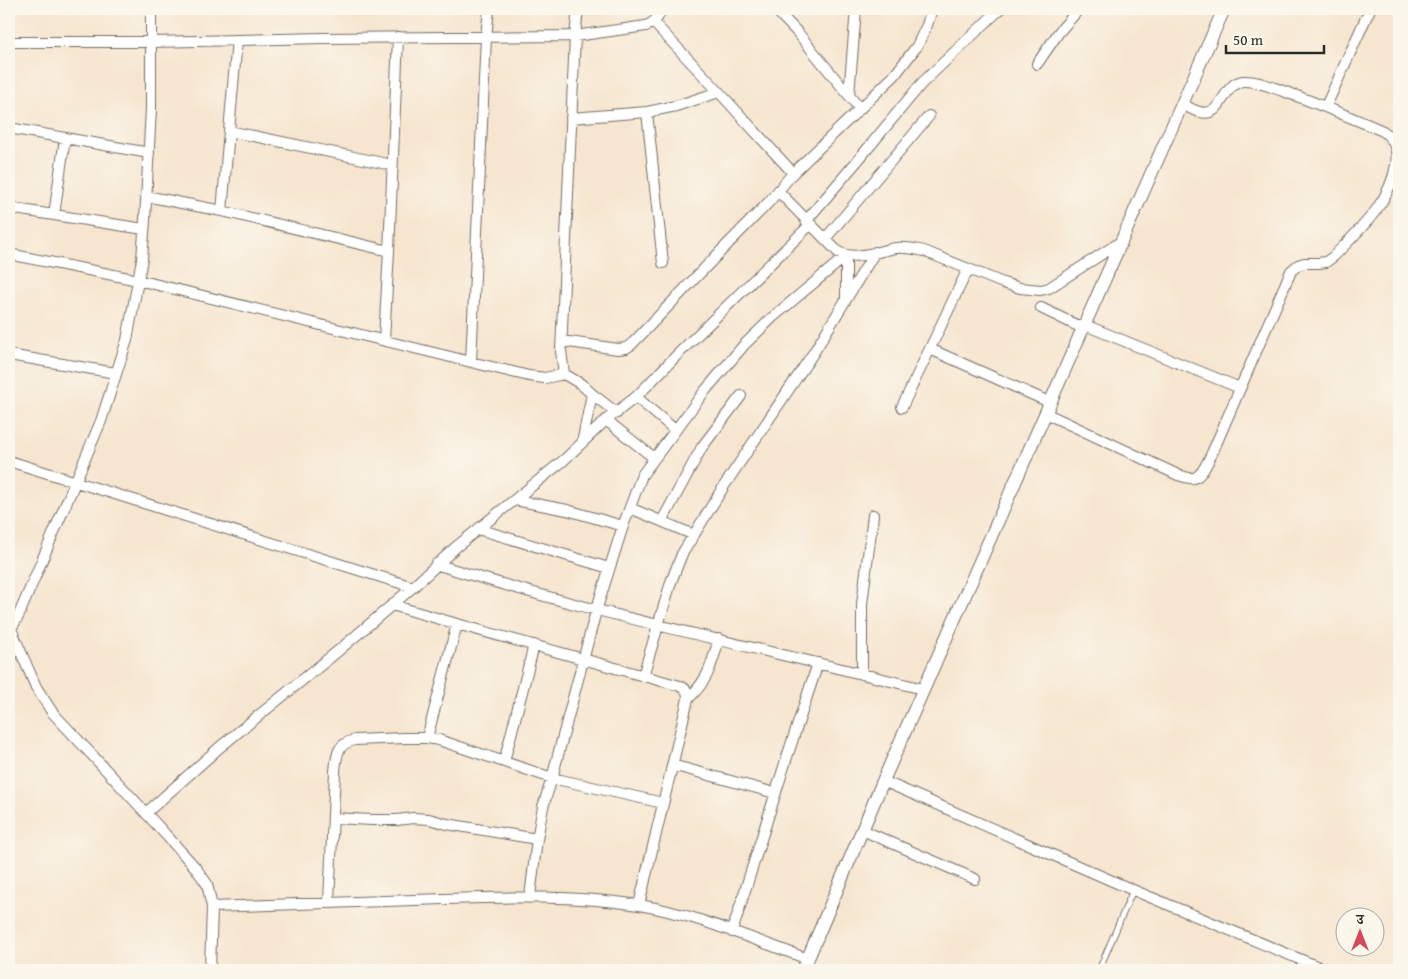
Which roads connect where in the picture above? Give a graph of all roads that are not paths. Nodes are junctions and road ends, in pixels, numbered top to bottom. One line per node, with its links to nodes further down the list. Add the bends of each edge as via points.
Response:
1 (151, 9): 18 (street)
2 (489, 9): 15 (street)
3 (578, 9): 13 (street)
4 (661, 9): 12 (street)
5 (775, 9): 21 (street)
6 (856, 9): 21 (street)
7 (932, 9): 24 (street, via 910,56)
8 (1000, 9): 40 (street, via 922,83)
9 (1079, 9): 19 (street)
10 (1224, 9): 22 (street)
11 (1370, 9): 23 (street)
12 (654, 23): 13 (street); 20 (street)
13 (575, 36): 15 (street); 27 (street)
14 (398, 37): 15 (street); 16 (street); 33 (street)
15 (486, 37): 58 (street)
16 (237, 40): 18 (street); 29 (street)
17 (9, 42): 18 (street)
18 (152, 42): 32 (street)
19 (1037, 64)
20 (719, 92): 25 (street); 34 (street)
21 (849, 95): 24 (street)
22 (1182, 104): 23 (street, via 1207,113 1215,110 1235,83 1252,81); 43 (street)
23 (1326, 106): 31 (street, via 1383,132)
24 (860, 108): 34 (street)
25 (647, 112): 27 (street); 48 (street)
26 (929, 116): 42 (street)
27 (571, 118): 55 (street)
28 (9, 128): 30 (street)
29 (229, 131): 33 (street); 38 (street)
30 (65, 138): 32 (street); 39 (street)
31 (1398, 147): 61 (street, via 1394,177 1375,213 1326,262 1304,263 1292,271)
32 (149, 152): 36 (street)
33 (392, 165): 44 (street)
34 (792, 173): 35 (street)
35 (778, 191): 40 (street); 55 (street, via 632,344 618,349)
36 (146, 196): 38 (street); 41 (street)
37 (9, 208): 39 (street)
38 (222, 211): 44 (street)
39 (54, 215): 41 (street)
40 (808, 223): 42 (street); 64 (street)
41 (144, 229): 50 (street)
42 (825, 240): 47 (street)
43 (1122, 241): 49 (street, via 1049,288 1040,290 1020,288); 53 (street)
44 (389, 251): 54 (street)
45 (875, 252): 47 (street); 49 (street, via 914,249); 51 (street)
46 (9, 254): 50 (street)
47 (846, 256): 51 (street); 69 (street, via 744,345)
48 (662, 263)
49 (968, 269): 56 (street)
50 (138, 280): 54 (street); 59 (street, via 127,340)
51 (846, 299): 80 (street)
52 (1041, 308): 53 (street, via 1076,325)
53 (1085, 324): 61 (street); 66 (street)
54 (384, 340): 58 (street)
55 (562, 341): 60 (street)
56 (930, 349): 65 (street); 66 (street)
57 (9, 355): 59 (street)
58 (471, 362): 60 (street, via 529,376 545,378)
59 (116, 373): 73 (street)
60 (564, 374): 62 (street)
61 (1240, 388): 66 (street, via 1213,452 1204,468 1193,478 1178,475)
62 (592, 394): 67 (street); 70 (street)
63 (741, 396): 77 (street, via 702,447)
64 (636, 397): 67 (street); 69 (street)
65 (902, 407)
66 (1048, 408): 95 (street)
67 (617, 413): 68 (street)
68 (606, 420): 70 (street); 71 (street)
69 (675, 430): 71 (street)
70 (582, 443): 74 (street)
71 (654, 458): 75 (street, via 642,476)
72 (9, 461): 73 (street)
73 (76, 482): 83 (street); 88 (street)
74 (515, 500): 78 (street); 79 (street)
75 (630, 508): 77 (street); 78 (street)
76 (873, 515): 93 (street, via 862,604)
77 (662, 521): 80 (street)
78 (623, 526): 82 (street)
79 (478, 529): 81 (street); 82 (street)
80 (694, 534): 87 (street, via 671,582)
81 (436, 564): 83 (street); 85 (street)
82 (609, 568): 85 (street)
83 (413, 587): 84 (street)
84 (392, 604): 86 (street); 104 (street)
85 (596, 611): 87 (street); 91 (street)
86 (457, 624): 90 (street); 97 (street)
87 (658, 626): 89 (street); 94 (street)
88 (10, 630): 104 (street, via 36,688 52,712)
89 (719, 639): 92 (street); 96 (street, via 704,681)
90 (534, 645): 91 (street); 98 (street)
91 (582, 659): 94 (street); 100 (street)
92 (818, 663): 93 (street); 102 (street)
93 (862, 674): 95 (street)
94 (644, 676): 96 (street, via 685,688)
95 (923, 689): 101 (street)
96 (688, 700): 99 (street)
97 (427, 738): 98 (street); 105 (street, via 355,740 341,746 336,756)
98 (504, 762): 100 (street)
99 (672, 765): 102 (street); 103 (street)
100 (552, 778): 103 (street); 107 (street)
101 (883, 781): 106 (street); 109 (street)
102 (775, 793): 114 (street)
103 (662, 803): 112 (street)
104 (146, 813): 113 (street, via 207,884)
105 (333, 818): 107 (street, via 429,819); 111 (street)
106 (862, 830): 108 (street); 115 (street)
107 (537, 839): 110 (street)
108 (975, 879)
109 (1134, 890): 117 (lane); 118 (street)
110 (530, 897): 111 (street); 112 (street)
111 (329, 902): 113 (street)
112 (639, 905): 114 (street, via 670,911)
113 (212, 907): 116 (street)
114 (732, 932): 115 (street)
115 (806, 965)
116 (210, 970)
117 (1099, 970)
118 (1326, 970)

